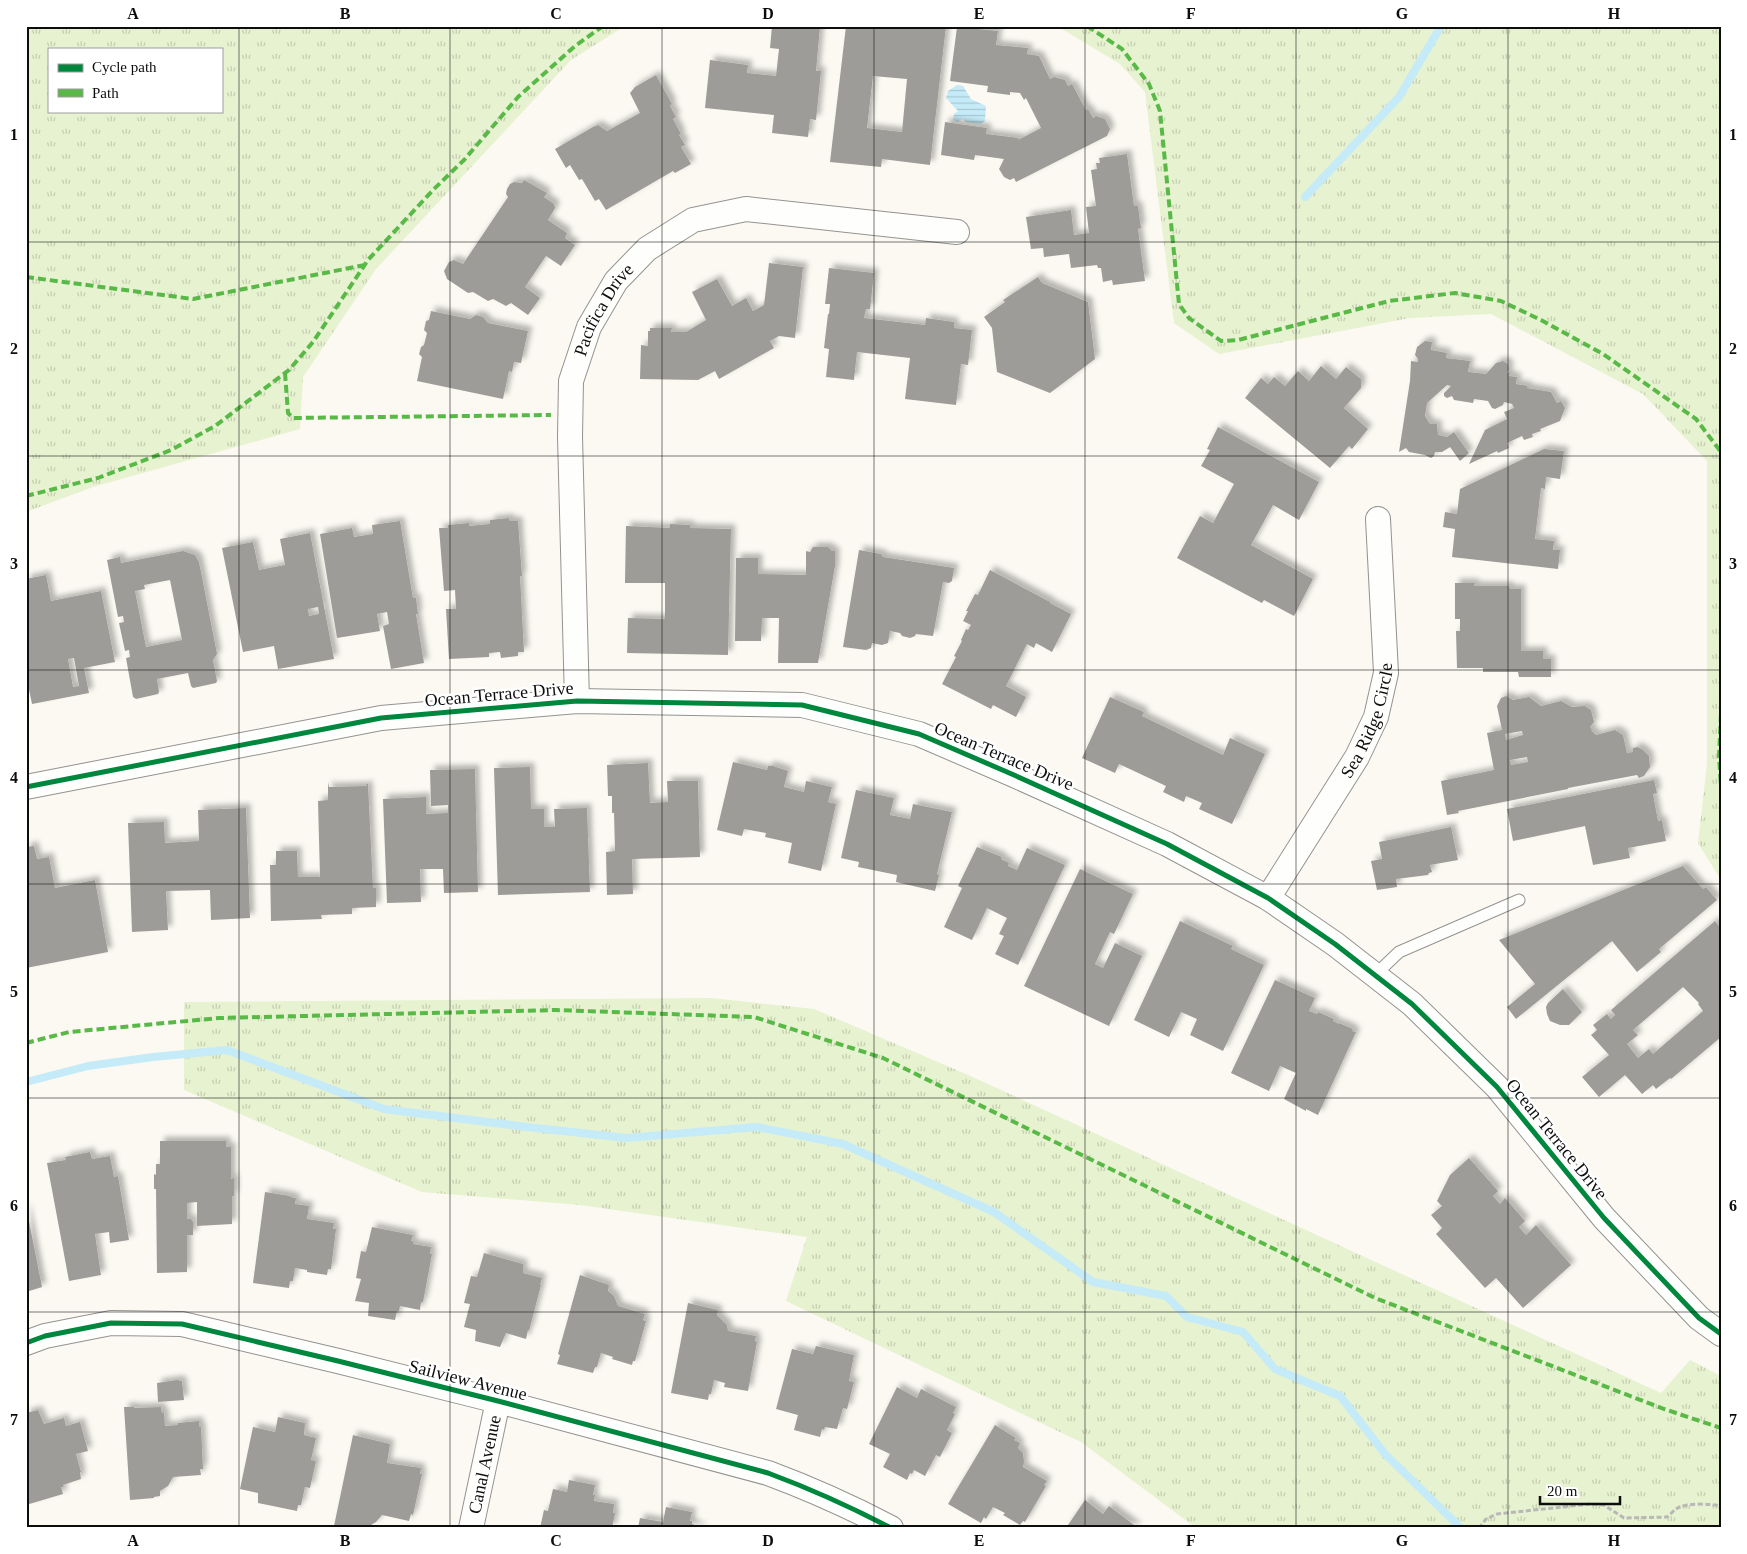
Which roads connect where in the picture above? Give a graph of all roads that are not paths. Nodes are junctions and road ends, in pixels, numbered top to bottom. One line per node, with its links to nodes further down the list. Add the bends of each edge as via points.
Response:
1 (957, 232): 3 (street, Pacifica Drive, via 746,209 693,220 648,249 616,281 589,327 571,381)
2 (1378, 519): 5 (street, Sea Ridge Circle, via 1386,674 1376,717 1357,757)
3 (577, 700): 4 (street, Ocean Terrace Drive, via 381,718); 5 (street, Ocean Terrace Drive, via 802,705 919,734 1167,844)
4 (26, 787)
5 (1268, 898): 7 (street, Ocean Terrace Drive)
6 (1519, 900): 7 (lane, via 1399,952)
7 (1375, 975): 8 (street, Ocean Terrace Drive, via 1412,1004 1497,1087 1604,1218 1700,1318)
8 (1721, 1334)
9 (26, 1343): 10 (street, Sailview Avenue, via 111,1323 182,1324)
10 (498, 1401): 11 (street, Canal Avenue); 12 (street, Sailview Avenue, via 768,1473 836,1500)
11 (471, 1528)
12 (891, 1528)

